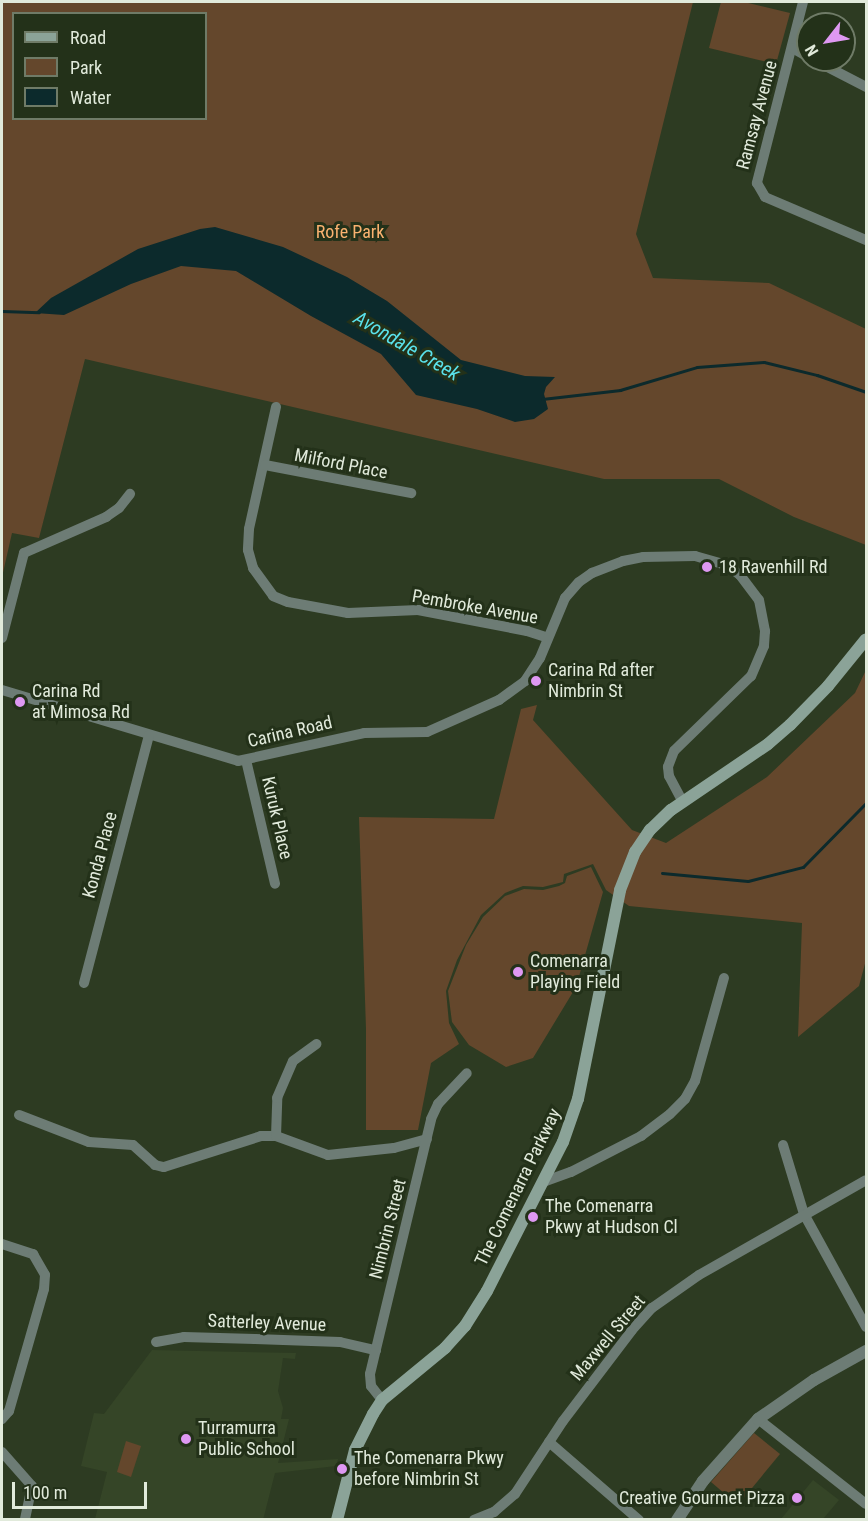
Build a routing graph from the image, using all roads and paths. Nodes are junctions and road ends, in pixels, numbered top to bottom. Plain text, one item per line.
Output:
1 (803, 2) edge
2 (792, 48) junction
3 (796, 50) edge
4 (838, 72) edge
5 (867, 87) edge
6 (867, 240) edge
7 (276, 407) dead end
8 (265, 465) junction
9 (411, 493) dead end
10 (130, 494) dead end
11 (2, 638) edge
12 (548, 638) junction
13 (867, 639) edge
14 (2, 690) edge
15 (149, 735) junction
16 (246, 760) junction
17 (682, 802) junction
18 (275, 884) dead end
19 (724, 978) dead end
20 (84, 983) dead end
21 (316, 1044) dead end
22 (467, 1073) dead end
23 (19, 1115) dead end
24 (276, 1136) junction
25 (427, 1139) junction
26 (783, 1146) dead end
27 (867, 1180) edge
28 (543, 1182) junction
29 (804, 1214) junction
30 (2, 1244) edge
31 (867, 1327) edge
32 (156, 1342) dead end
33 (376, 1350) junction
34 (867, 1351) edge
35 (382, 1400) junction
36 (2, 1419) edge
37 (758, 1419) junction
38 (549, 1442) junction
39 (2, 1452) edge
40 (867, 1504) edge
41 (25, 1520) edge
42 (337, 1520) edge
43 (474, 1520) edge
44 (639, 1520) edge
45 (677, 1520) edge

1 - 2 street, Ramsay Avenue
2 - 3 street
2 - 6 street, Ramsay Avenue
4 - 5 street
7 - 8 street, Pembroke Avenue
8 - 9 street, Milford Place
8 - 12 street, Pembroke Avenue
10 - 11 street
12 - 16 street, Carina Road
12 - 17 street, Carina Road
13 - 17 main road, The Comenarra Parkway
14 - 15 street, Carina Road
15 - 16 street, Carina Road
15 - 20 street, Konda Place
16 - 18 street, Kuruk Place
17 - 28 main road, The Comenarra Parkway
19 - 28 street
21 - 24 street
22 - 25 street, Nimbrin Street
23 - 24 street
24 - 25 street
25 - 33 street, Nimbrin Street
26 - 29 street
27 - 29 street, Maxwell Street
28 - 35 main road, The Comenarra Parkway
29 - 31 street
29 - 38 street, Maxwell Street
30 - 36 street
32 - 33 street, Satterley Avenue
33 - 35 street, Nimbrin Street
34 - 37 street
35 - 42 main road, The Comenarra Parkway
37 - 40 street
37 - 45 street
38 - 43 street, Maxwell Street
38 - 44 street
39 - 41 street

